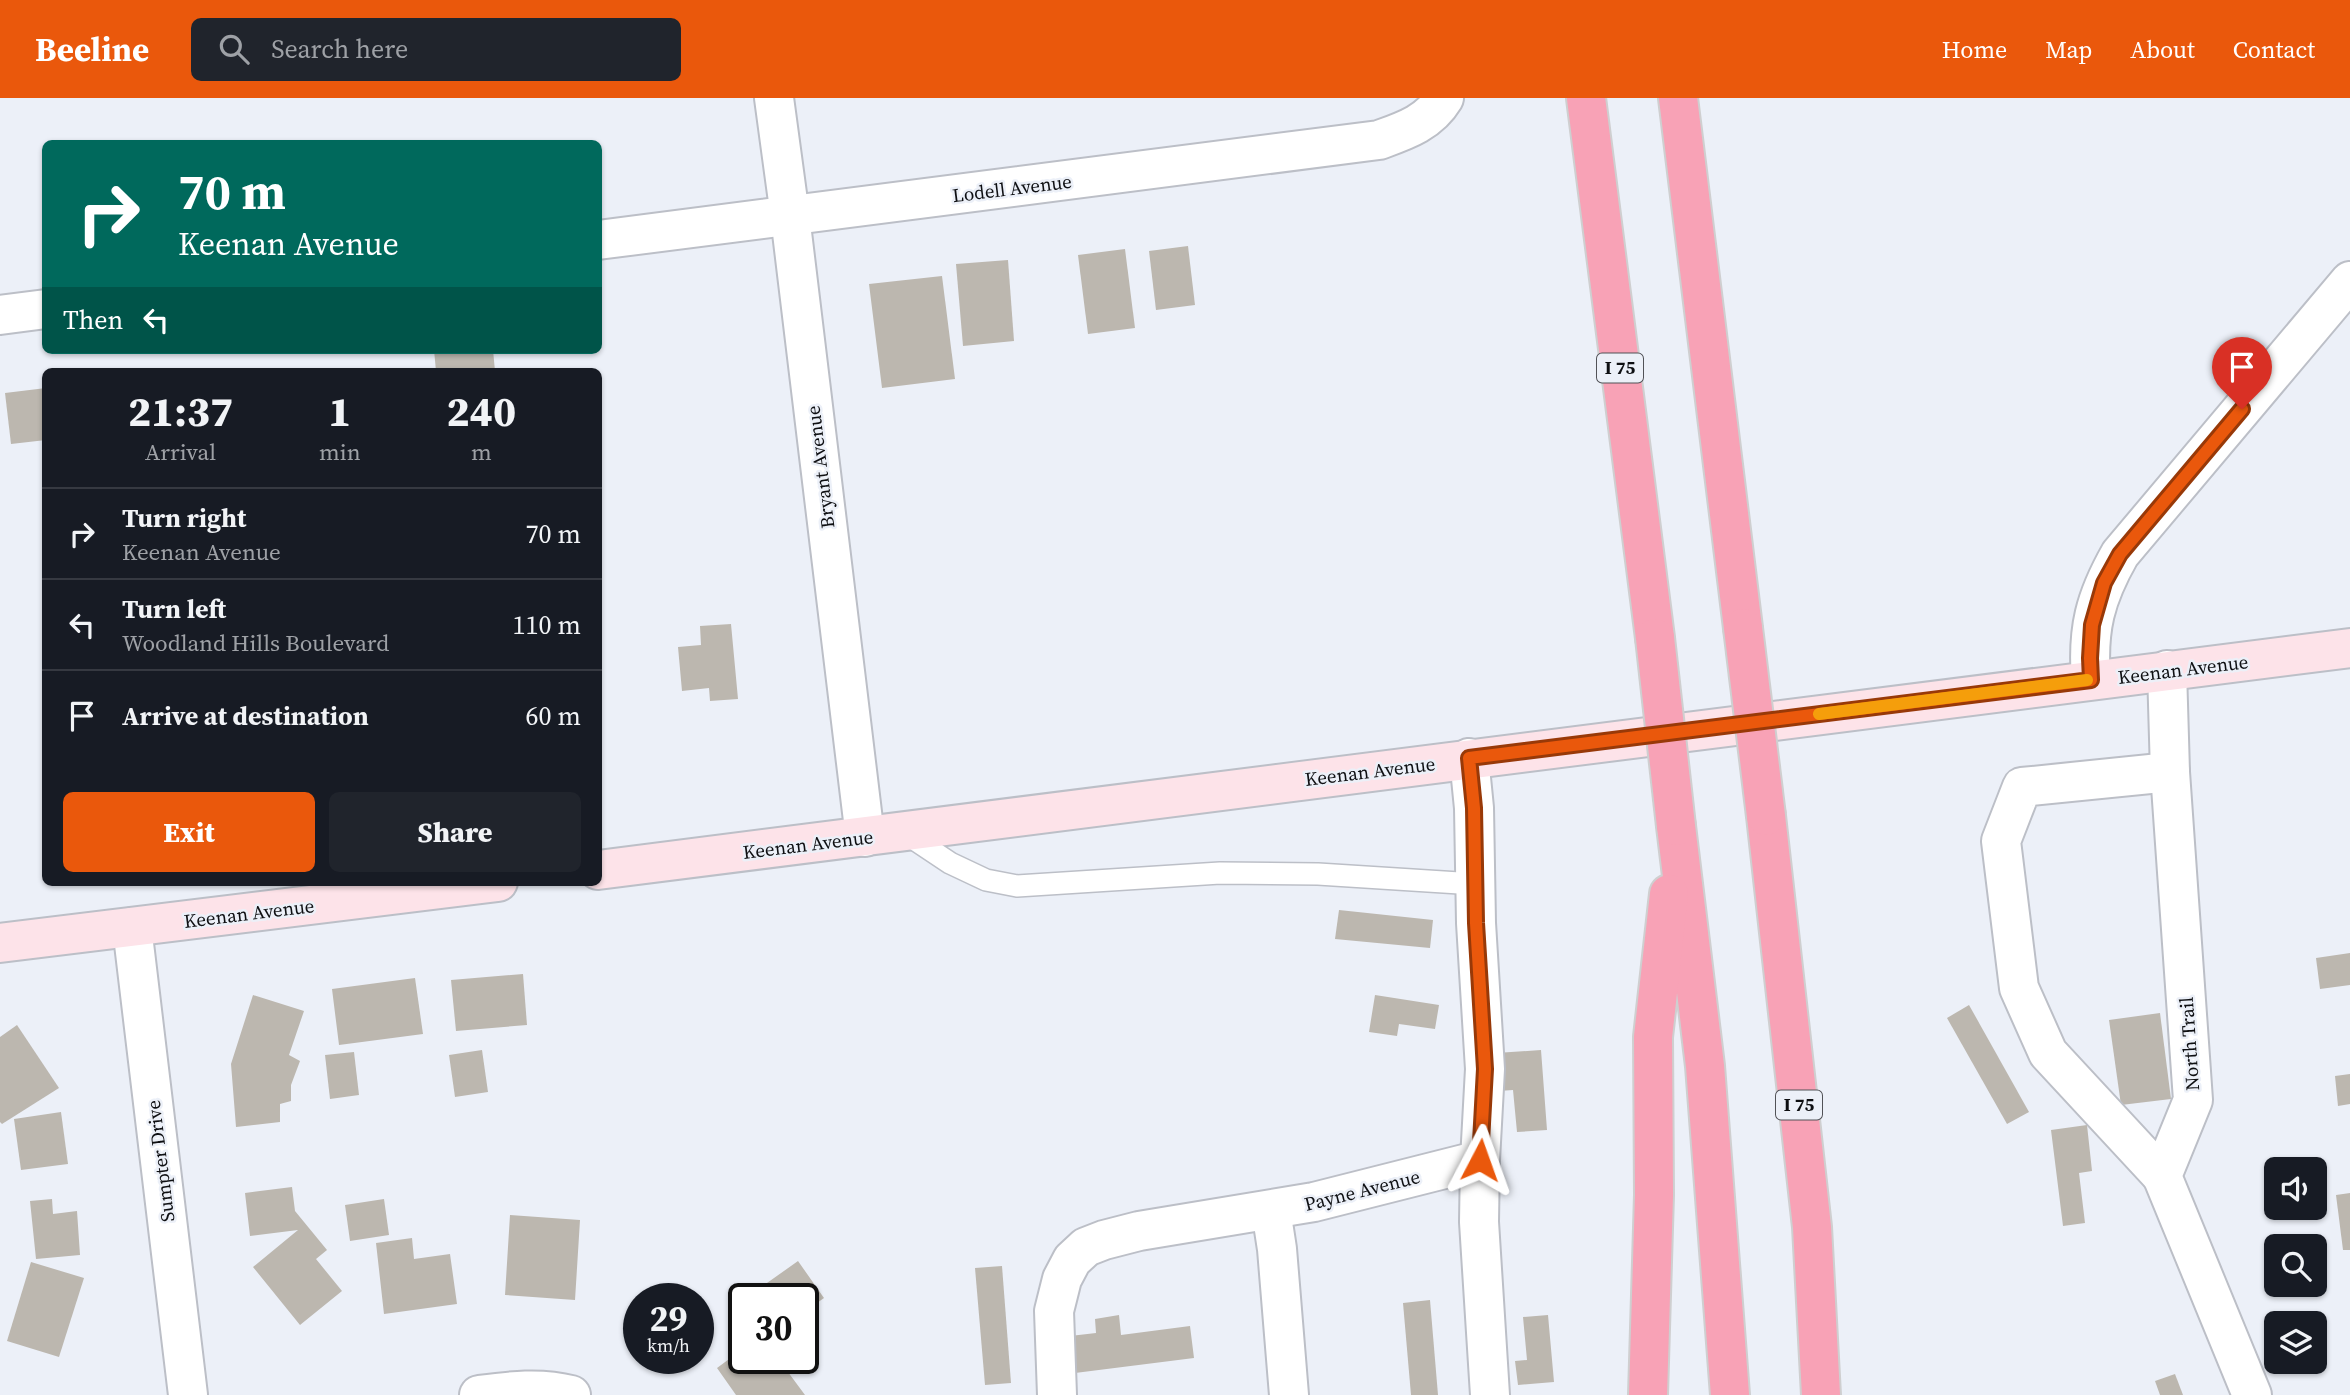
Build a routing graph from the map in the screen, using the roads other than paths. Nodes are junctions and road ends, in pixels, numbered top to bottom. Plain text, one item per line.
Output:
1 (774, 98) edge
2 (1586, 98) edge
3 (1678, 98) edge
4 (1432, 110) edge
5 (790, 216) junction
6 (602, 240) edge
7 (2350, 281) edge
8 (42, 310) edge
9 (0, 315) edge
10 (2350, 648) edge
11 (2167, 670) junction
12 (2091, 680) junction
13 (1469, 758) junction
14 (2170, 772) junction
15 (1676, 826) junction
16 (903, 832) junction
17 (865, 837) junction
18 (602, 870) edge
19 (1475, 884) junction
20 (465, 886) edge
21 (132, 927) junction
22 (0, 943) edge
23 (1480, 1160) junction
24 (2162, 1176) junction
25 (1271, 1210) junction
26 (188, 1395) edge
27 (479, 1395) edge
28 (571, 1395) edge
29 (1057, 1395) edge
30 (1289, 1395) edge
31 (1490, 1395) edge
32 (1648, 1395) edge
33 (1730, 1395) edge
34 (1821, 1395) edge
35 (2252, 1395) edge

1 - 5 street, Bryant Avenue
2 - 15 highway, I 75, bridge
3 - 34 highway, I 75, bridge
4 - 5 street, Lodell Avenue
5 - 6 street, Lodell Avenue
5 - 17 street, Bryant Avenue
7 - 12 street
8 - 9 street
10 - 11 street, Keenan Avenue
11 - 12 street, Keenan Avenue
11 - 14 street, North Trail
12 - 13 street, Keenan Avenue
13 - 16 street, Keenan Avenue
13 - 19 street
14 - 24 street, North Trail
14 - 24 street
15 - 32 highway
15 - 33 highway, I 75
16 - 17 street, Keenan Avenue
16 - 19 lane
17 - 18 street, Keenan Avenue
19 - 23 street
20 - 21 street, Keenan Avenue
21 - 22 street, Keenan Avenue
21 - 26 street, Sumpter Drive
23 - 25 street, Payne Avenue
23 - 31 street
24 - 35 street
25 - 29 street, Payne Avenue
25 - 30 street
27 - 28 street

